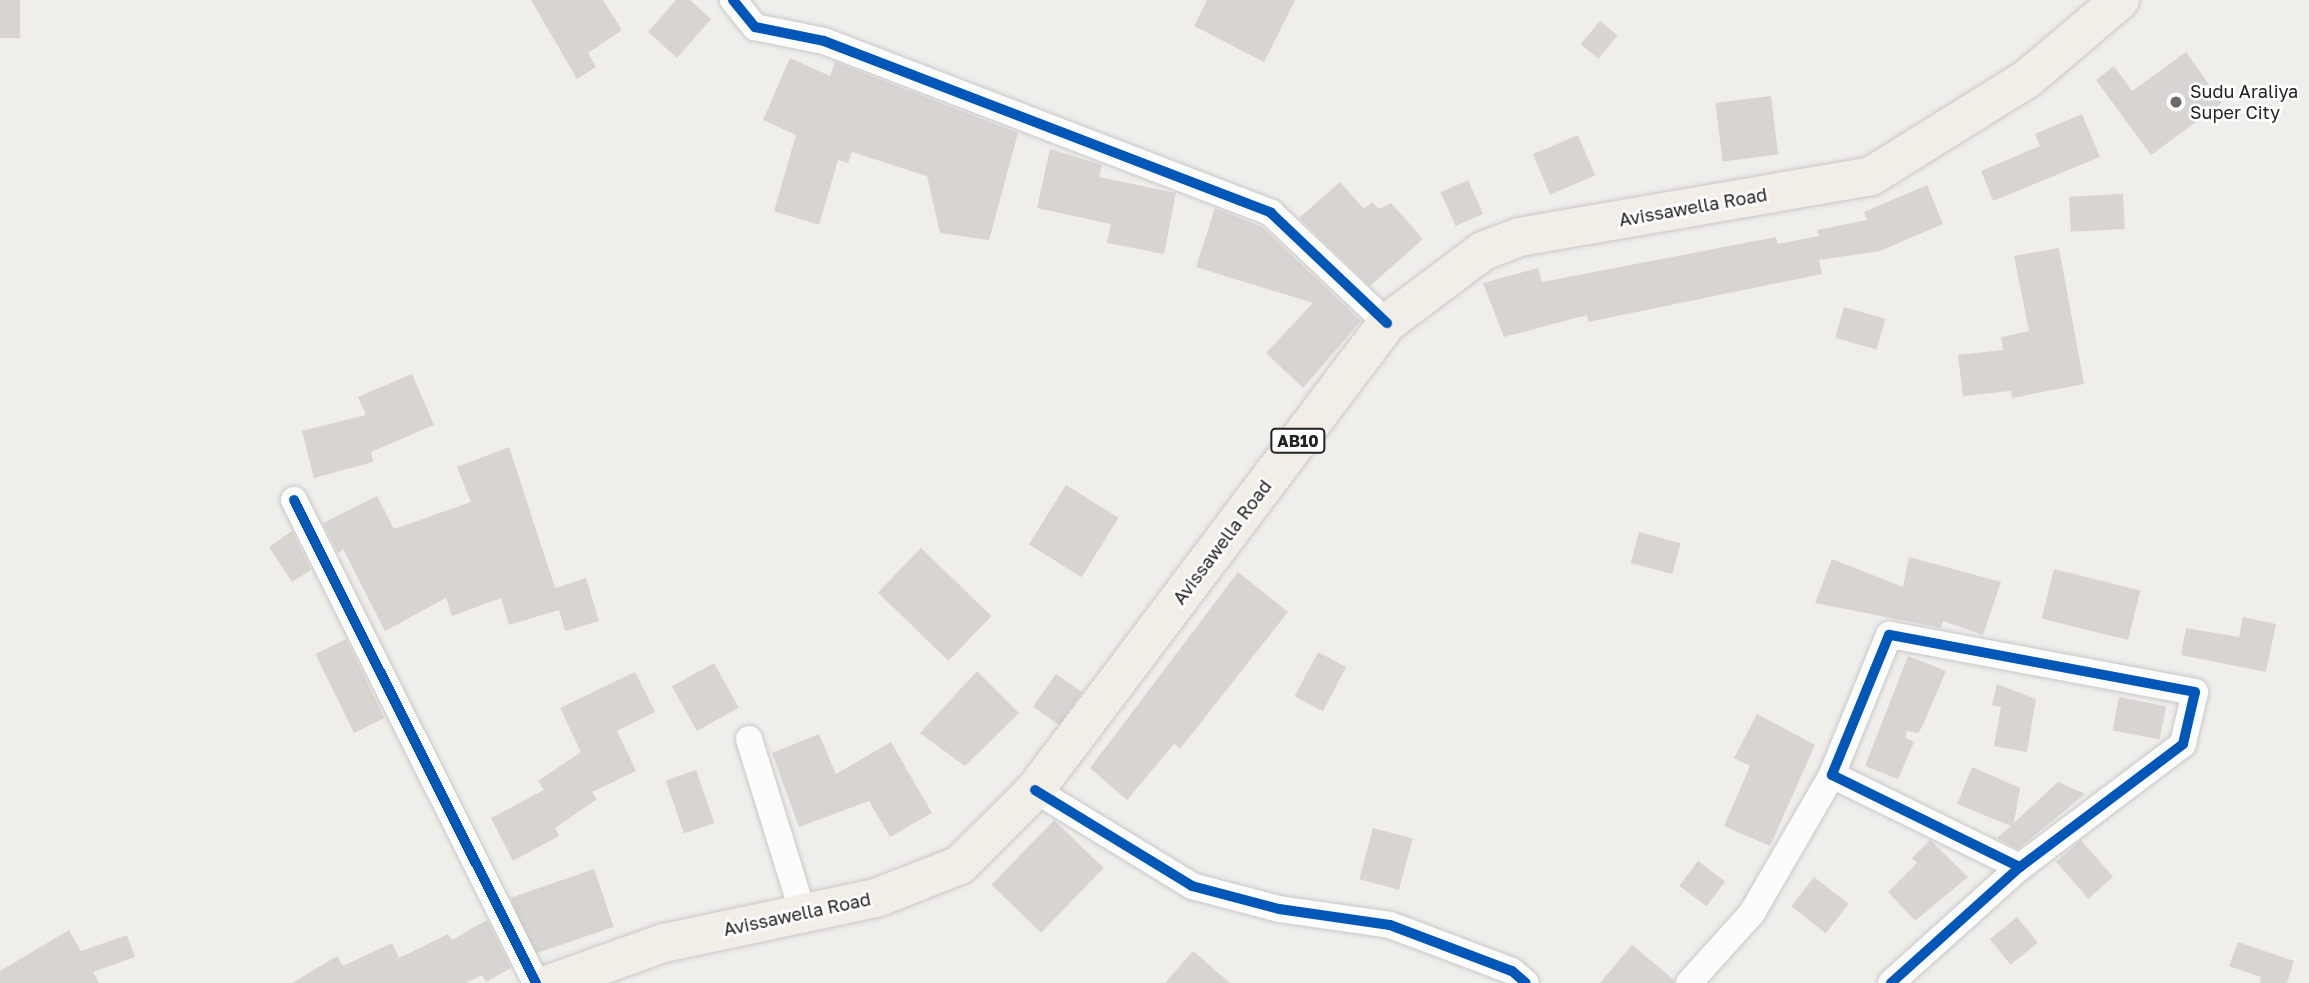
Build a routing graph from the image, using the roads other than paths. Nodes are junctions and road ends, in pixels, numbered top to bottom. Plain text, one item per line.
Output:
1 (733, 0) edge
2 (2119, 0) edge
3 (1387, 323) junction
4 (294, 500) dead end
5 (749, 739) dead end
6 (1832, 775) junction
7 (1035, 790) junction
8 (2020, 867) junction
9 (802, 910) junction
10 (537, 983) edge
11 (552, 983) edge
12 (1526, 983) edge
13 (1689, 983) edge
14 (1891, 983) edge

1 - 3 street
2 - 3 main road, Avissawella Road / AB10
3 - 7 main road, Avissawella Road / AB10
4 - 10 street
5 - 9 street
6 - 8 street
6 - 8 street
6 - 13 street
7 - 9 main road, Avissawella Road / AB10
7 - 12 street
8 - 14 street
9 - 11 main road, Avissawella Road / AB10

